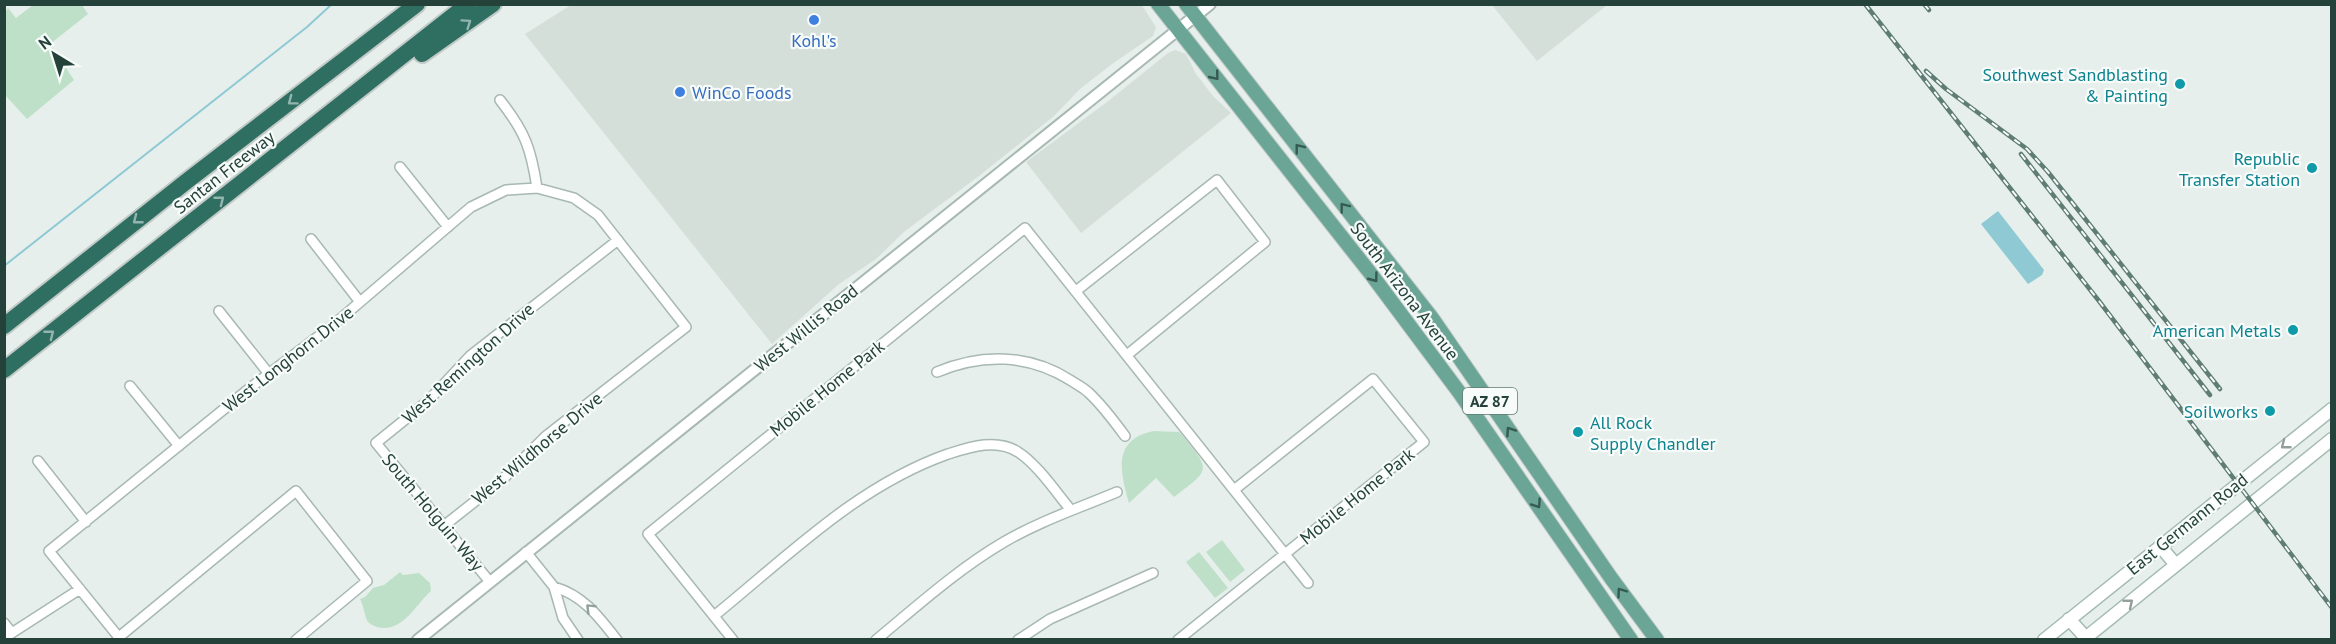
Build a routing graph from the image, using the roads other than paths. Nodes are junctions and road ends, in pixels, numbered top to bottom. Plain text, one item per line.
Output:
1 (404, 4) edge
2 (417, 4) edge
3 (468, 4) edge
4 (492, 4) edge
5 (1158, 4) edge
6 (1186, 4) edge
7 (1210, 4) edge
8 (1196, 17) junction
9 (1178, 30) junction
10 (338, 65) junction
11 (500, 100) dead end
12 (331, 113) junction
13 (400, 167) dead end
14 (537, 188) junction
15 (448, 227) junction
16 (311, 239) dead end
17 (618, 240) junction
18 (1076, 291) junction
19 (360, 302) junction
20 (219, 311) dead end
21 (4, 326) edge
22 (686, 327) joint
23 (1126, 355) junction
24 (4, 370) edge
25 (937, 372) dead end
26 (269, 374) junction
27 (130, 386) dead end
28 (2331, 409) edge
29 (1125, 436) dead end
30 (2331, 439) edge
31 (376, 443) joint
32 (178, 446) junction
33 (38, 461) dead end
34 (1234, 490) junction
35 (1117, 492) dead end
36 (1070, 509) junction
37 (86, 522) junction
38 (445, 525) junction
39 (2160, 546) junction
40 (526, 552) junction
41 (1285, 554) junction
42 (2176, 565) junction
43 (1154, 573) dead end
44 (490, 582) junction
45 (1308, 583) dead end
46 (554, 587) junction
47 (80, 589) junction
48 (714, 615) junction
49 (2070, 619) junction
50 (4, 624) edge
51 (8, 636) edge
52 (120, 638) edge
53 (296, 639) edge
54 (418, 639) edge
55 (578, 639) edge
56 (617, 639) edge
57 (733, 639) edge
58 (876, 639) edge
59 (1018, 639) edge
60 (1178, 639) edge
61 (1631, 639) edge
62 (1656, 639) edge
63 (2044, 639) edge
64 (2085, 639) edge

1 - 10 highway
2 - 10 highway, Santan Freeway
3 - 12 highway, Santan Freeway
12 -> 4 highway
5 - 9 main road, South Arizona Avenue / AZ 87
6 - 8 main road, South Arizona Avenue / AZ 87
7 - 8 street, West Willis Road
8 - 9 street, West Willis Road
62 -> 8 main road, South Arizona Avenue / AZ 87
9 - 40 street, West Willis Road
9 -> 61 main road, South Arizona Avenue / AZ 87
10 -> 21 highway, Santan Freeway
11 - 14 street
24 -> 12 highway, Santan Freeway
13 - 15 street
14 - 15 street, West Longhorn Drive
14 - 17 street, West Longhorn Drive
15 - 19 street, West Longhorn Drive
16 - 19 street
17 - 22 street, West Longhorn Drive
17 - 31 street, West Remington Drive
18 - 23 street, Mobile Home Park
18 - 23 street
18 - 48 street, Mobile Home Park
19 - 26 street, West Longhorn Drive
20 - 26 street
22 - 38 street, West Wildhorse Drive
23 - 34 street, Mobile Home Park
25 - 29 street
26 - 32 street, West Longhorn Drive
27 - 32 street
28 -> 39 main road, East Germann Road
30 - 42 main road, East Germann Road
31 - 38 street, South Holguin Way
32 - 37 street, West Longhorn Drive
33 - 37 street
34 - 41 street, Mobile Home Park
34 - 41 street, Mobile Home Park
35 - 36 street
36 - 48 street
36 - 58 street
37 - 47 street, West Longhorn Drive
38 - 44 street, South Holguin Way
39 - 42 main road
39 - 49 main road, East Germann Road
40 - 44 street, West Willis Road
40 - 46 street
41 - 45 street, Mobile Home Park
41 - 60 street, Mobile Home Park
64 -> 42 main road, East Germann Road
43 - 59 street
44 - 54 street, West Willis Road
46 - 55 street
56 -> 46 street
47 - 51 street
47 - 52 street
48 - 57 street, Mobile Home Park
49 - 63 main road, East Germann Road
49 - 64 main road
50 - 51 street
52 - 53 street

